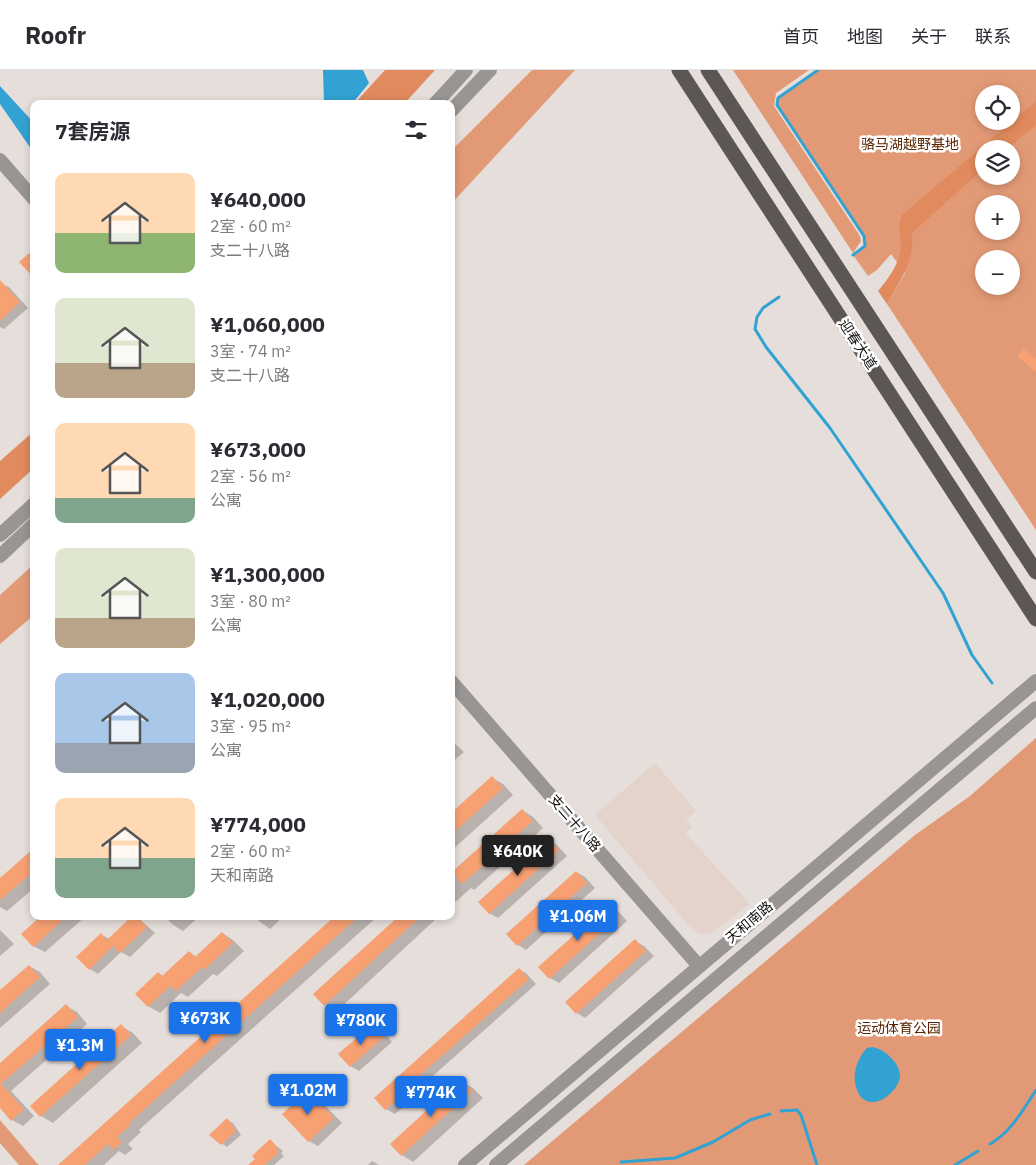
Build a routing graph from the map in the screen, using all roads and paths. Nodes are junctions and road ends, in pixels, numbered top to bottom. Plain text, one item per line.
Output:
1 (466, 70) edge
2 (490, 70) edge
3 (679, 70) edge
4 (708, 70) edge
5 (439, 100) edge
6 (455, 107) edge
7 (0, 160) edge
8 (30, 194) edge
9 (30, 508) edge
10 (30, 528) edge
11 (0, 535) edge
12 (0, 556) edge
13 (1036, 572) edge
14 (1036, 619) edge
15 (1036, 680) edge
16 (455, 686) edge
17 (1036, 708) edge
18 (698, 965) junction
19 (465, 1165) edge
20 (496, 1165) edge

1 - 5 street
2 - 6 street
3 - 14 main road, 迎春大道
4 - 13 main road, 迎春大道
7 - 8 street
9 - 11 street
10 - 12 street
15 - 18 street, 天和南路
16 - 18 street, 支二十八路
17 - 20 street, 天和南路
18 - 19 street, 天和南路

